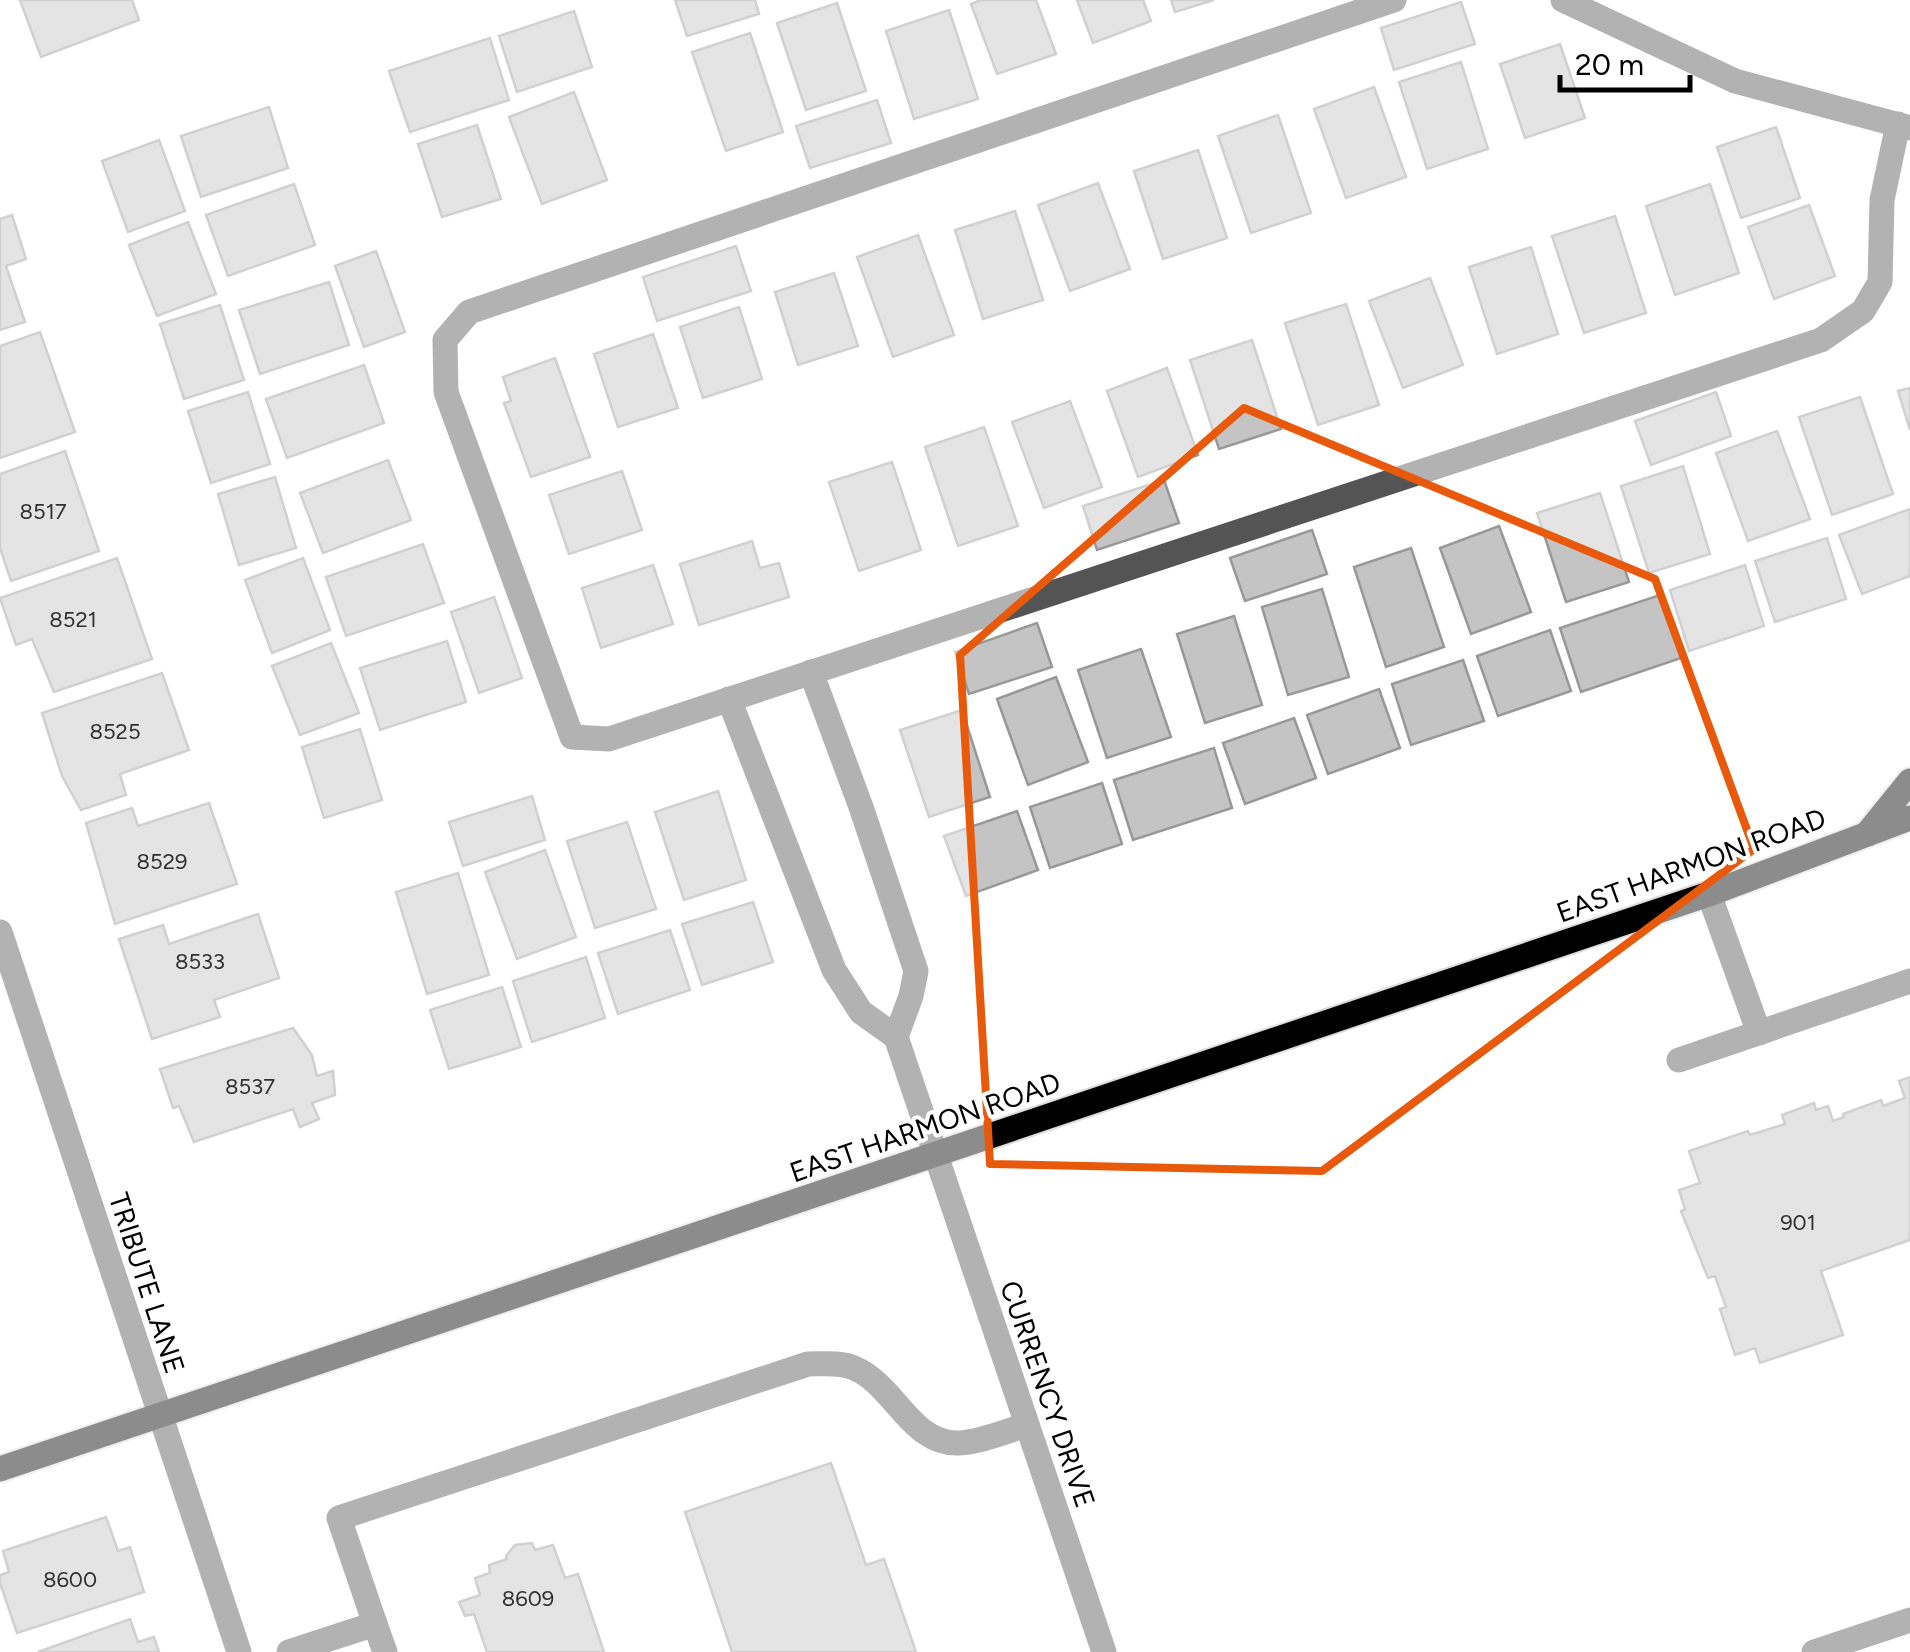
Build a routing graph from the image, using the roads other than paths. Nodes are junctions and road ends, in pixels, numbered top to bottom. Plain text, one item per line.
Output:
1 (1394, 0) edge
2 (1563, 0) edge
3 (1904, 126) edge
4 (811, 672) junction
5 (729, 699) junction
6 (1910, 780) edge
7 (1910, 818) edge
8 (1867, 834) junction
9 (1709, 894) junction
10 (0, 932) edge
11 (1910, 980) edge
12 (1759, 1033) junction
13 (896, 1038) junction
14 (1679, 1060) dead end
15 (934, 1155) junction
16 (160, 1415) junction
17 (1027, 1425) junction
18 (0, 1469) edge
19 (1910, 1620) edge
20 (375, 1624) junction
21 (239, 1652) edge
22 (290, 1652) edge
23 (385, 1652) edge
24 (1104, 1652) edge
25 (1814, 1652) edge

1 - 5 street
2 - 3 street
3 - 4 street
4 - 5 street
4 - 13 street
5 - 13 street
6 - 8 main road, EAST HARMON ROAD
7 - 8 main road, EAST HARMON ROAD
8 - 9 main road, EAST HARMON ROAD
9 - 12 street
9 - 15 main road, EAST HARMON ROAD
10 - 16 street, TRIBUTE LANE
11 - 12 street
12 - 14 street
13 - 15 street, CURRENCY DRIVE
15 - 16 main road, EAST HARMON ROAD
15 - 17 street, CURRENCY DRIVE
16 - 18 main road, EAST HARMON ROAD
16 - 21 street, TRIBUTE LANE
17 - 20 street
17 - 24 street, CURRENCY DRIVE
19 - 25 street
20 - 22 street
20 - 23 street

